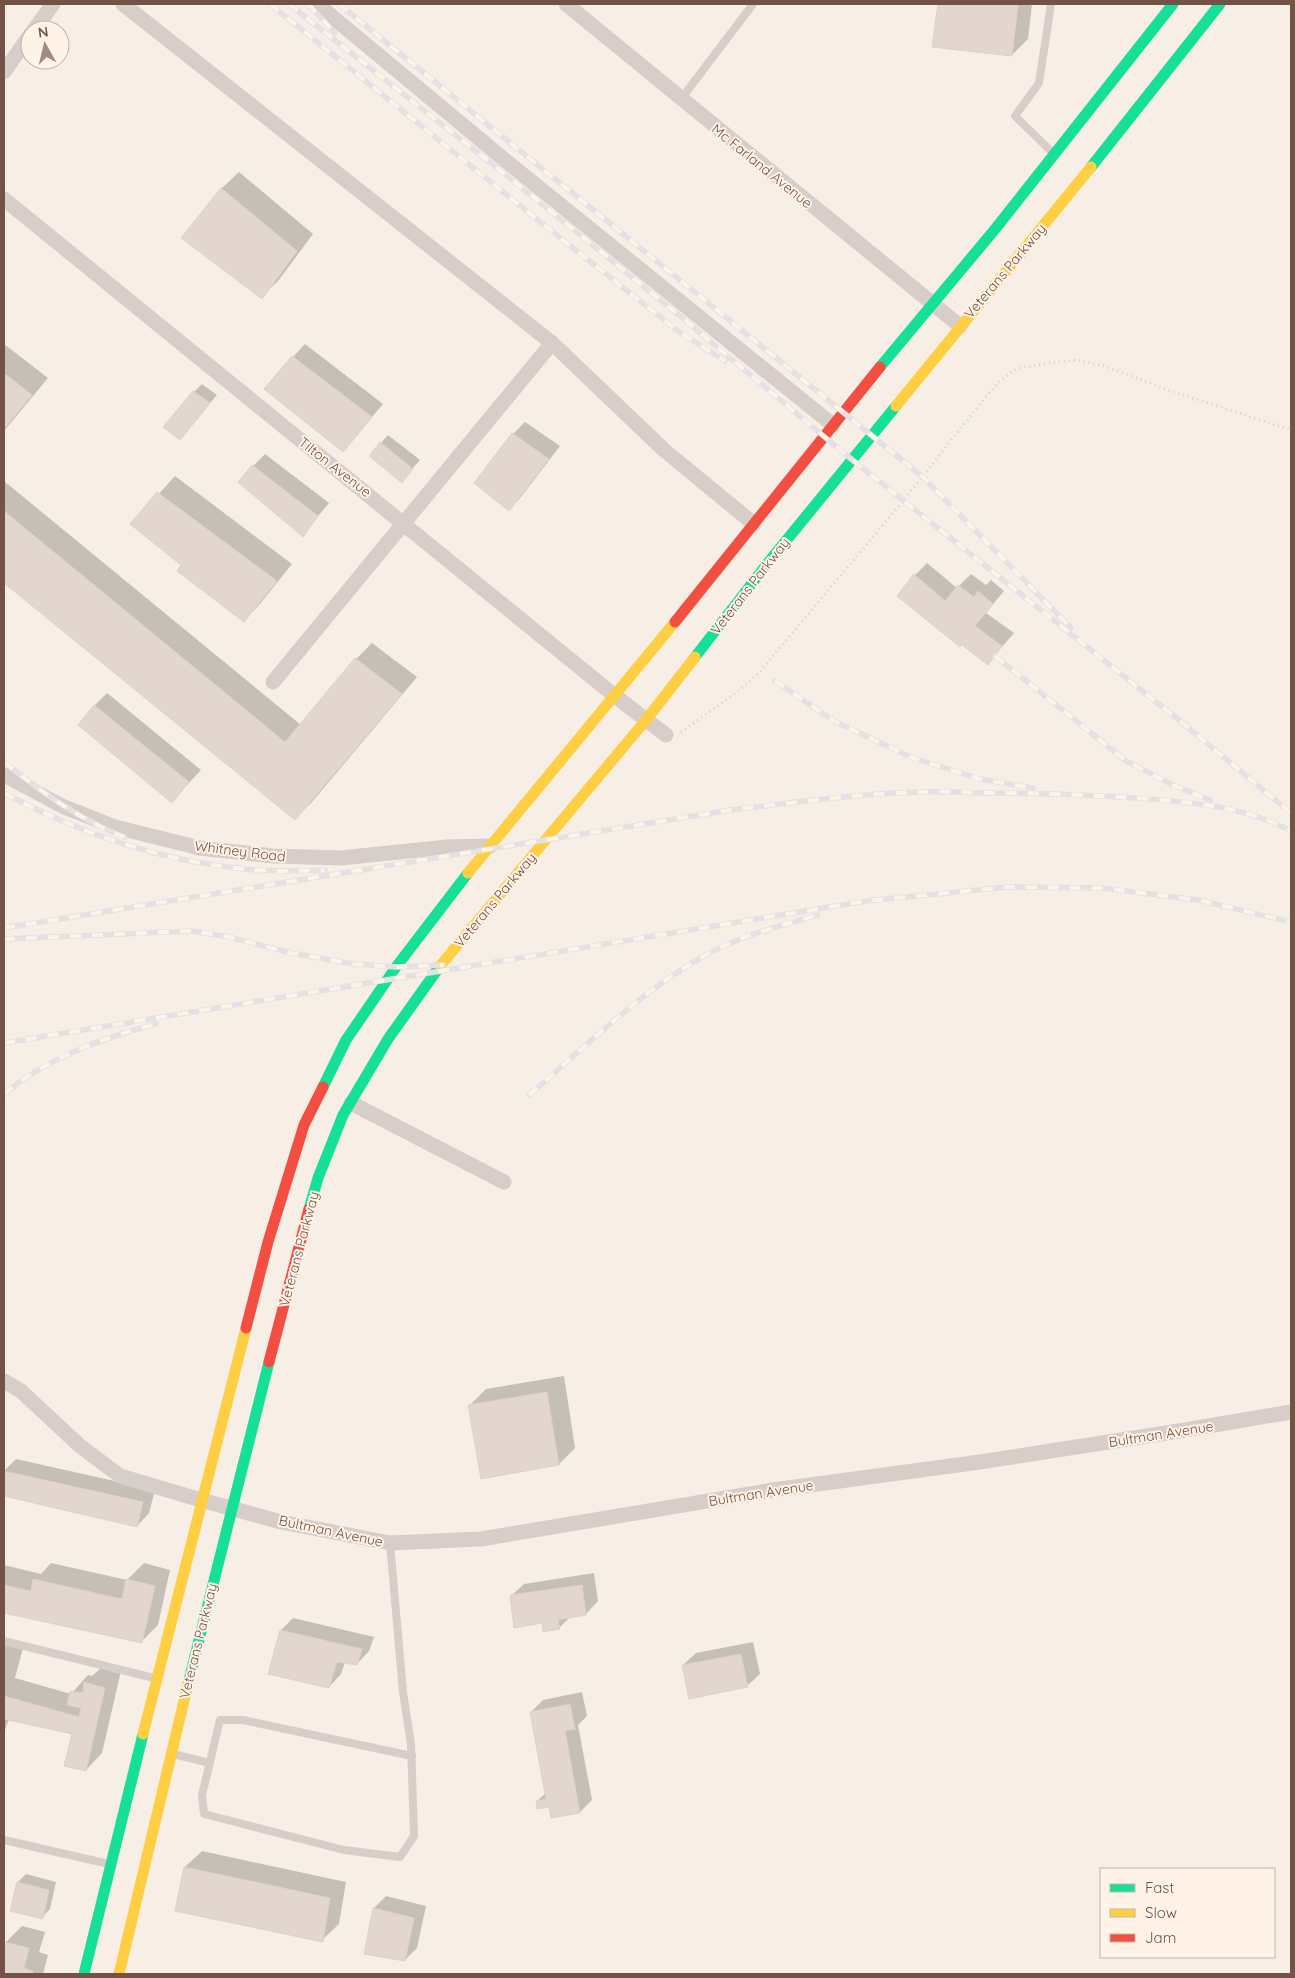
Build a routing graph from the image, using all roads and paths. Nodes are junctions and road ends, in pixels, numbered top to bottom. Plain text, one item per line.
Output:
1 (53, 4) edge
2 (123, 4) edge
3 (317, 4) edge
4 (566, 4) edge
5 (753, 4) edge
6 (1051, 4) edge
7 (1173, 4) edge
8 (1220, 4) edge
9 (41, 20) edge
10 (20, 49) edge
11 (4, 72) edge
12 (681, 99) junction
13 (1054, 154) junction
14 (4, 199) edge
15 (933, 304) junction
16 (960, 326) junction
17 (552, 343) junction
18 (833, 425) junction
19 (1291, 430) edge
20 (405, 523) junction
21 (754, 524) junction
22 (274, 682) dead end
23 (615, 696) junction
24 (646, 720) junction
25 (666, 734) joint
26 (4, 775) edge
27 (490, 846) junction
28 (351, 1103) junction
29 (504, 1182) dead end
30 (4, 1381) edge
31 (1291, 1412) edge
32 (201, 1500) junction
33 (232, 1508) junction
34 (390, 1543) junction
35 (4, 1641) edge
36 (156, 1679) junction
37 (170, 1754) junction
38 (412, 1756) junction
39 (210, 1763) junction
40 (4, 1840) edge
41 (111, 1864) junction
42 (84, 1974) edge
43 (119, 1974) edge

1 - 9 street
2 - 17 street
3 - 18 street
4 - 12 street, Mc Farland Avenue
5 - 12 lane
6 - 13 lane
7 - 13 main road
8 - 16 main road, Veterans Parkway
10 - 11 street
12 - 15 street, Mc Farland Avenue
13 - 15 main road
14 - 20 street, Tilton Avenue
15 - 16 street, Mc Farland Avenue
15 - 18 main road
16 - 24 main road, Veterans Parkway
17 - 20 street
17 - 21 street
18 - 21 main road
19 - 25 path
20 - 22 street
20 - 23 street, Tilton Avenue
21 - 23 main road
23 - 24 street, Tilton Avenue
23 - 27 main road
24 - 25 street, Tilton Avenue
24 - 28 main road, Veterans Parkway
26 - 27 street, Whitney Road
27 - 32 main road
28 - 29 street
28 - 33 main road, Veterans Parkway
30 - 32 street, Bultman Avenue
31 - 34 street, Bultman Avenue
32 - 33 street, Bultman Avenue
32 - 36 main road
33 - 34 street, Bultman Avenue
33 - 37 main road, Veterans Parkway
34 - 38 lane
35 - 36 lane
36 - 41 main road
37 - 39 lane
37 - 43 main road, Veterans Parkway
38 - 39 lane
38 - 39 lane
40 - 41 lane
41 - 42 main road

